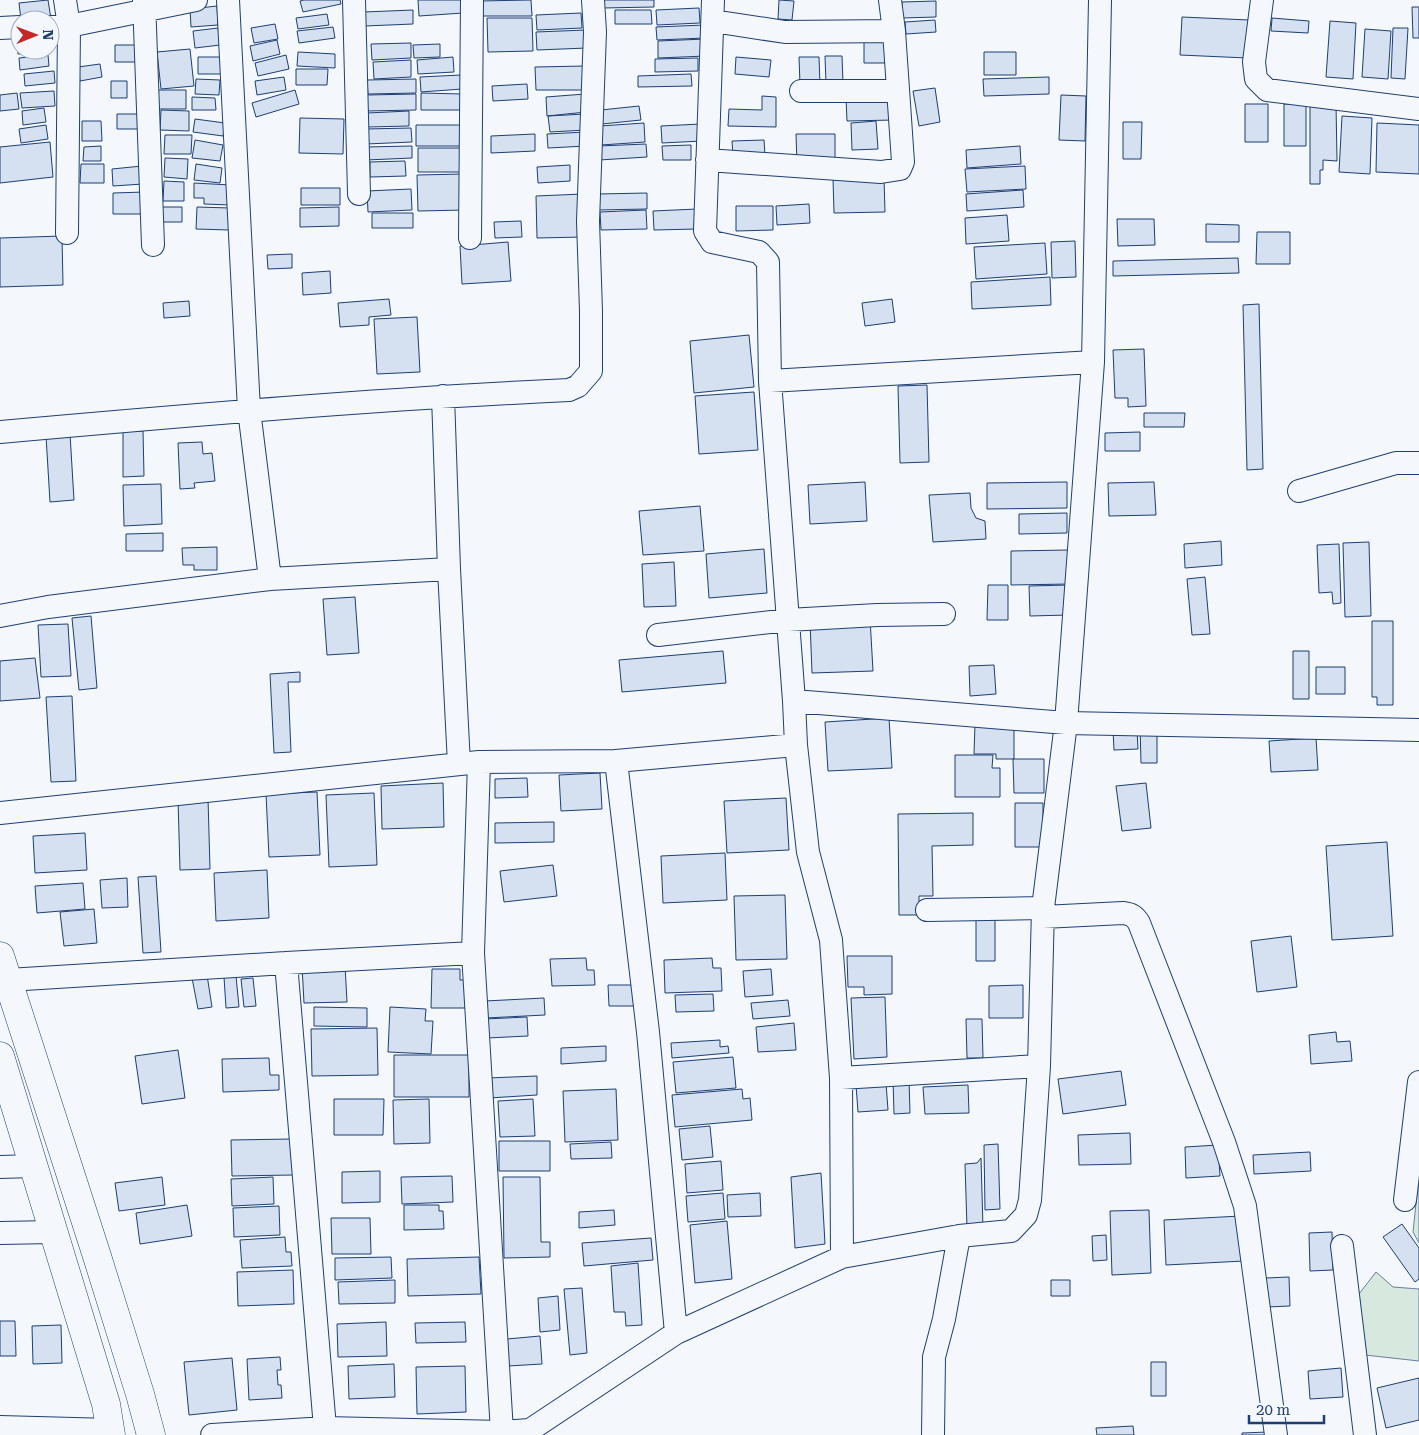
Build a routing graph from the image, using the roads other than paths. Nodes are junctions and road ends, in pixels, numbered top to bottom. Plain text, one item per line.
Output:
1 (65, 0) edge
2 (196, 0) edge
3 (228, 0) edge
4 (354, 0) edge
5 (472, 0) edge
6 (593, 0) edge
7 (890, 0) edge
8 (1100, 0) edge
9 (1262, 0) edge
10 (144, 5) edge
11 (713, 10) edge
12 (60, 27) edge
13 (894, 32) junction
14 (801, 91) dead end
15 (898, 91) junction
16 (1419, 109) edge
17 (707, 160) junction
18 (359, 194) dead end
19 (67, 234) dead end
20 (470, 238) dead end
21 (153, 246) dead end
22 (1093, 362) junction
23 (770, 381) junction
24 (444, 396) junction
25 (249, 410) junction
26 (0, 432) edge
27 (1419, 463) edge
28 (1299, 491) dead end
29 (449, 569) junction
30 (270, 579) junction
31 (944, 614) dead end
32 (0, 616) edge
33 (788, 620) junction
34 (658, 635) dead end
35 (794, 702) junction
36 (1066, 723) junction
37 (1419, 730) edge
38 (796, 745) junction
39 (616, 761) junction
40 (469, 763) junction
41 (0, 813) edge
42 (927, 910) dead end
43 (1043, 913) junction
44 (473, 953) junction
45 (286, 963) junction
46 (4, 968) edge
47 (0, 1056) edge
48 (1039, 1066) junction
49 (841, 1078) junction
50 (1419, 1082) edge
51 (33, 1166) junction
52 (0, 1167) edge
53 (1405, 1200) dead end
54 (53, 1232) junction
55 (0, 1233) edge
56 (959, 1236) junction
57 (1342, 1246) dead end
58 (842, 1257) junction
59 (676, 1333) junction
60 (0, 1427) edge
61 (325, 1428) junction
62 (502, 1432) junction
63 (111, 1433) edge
64 (530, 1433) edge
65 (151, 1435) edge
66 (212, 1435) edge
67 (932, 1435) edge
68 (1276, 1435) edge
69 (1365, 1435) edge

1 - 12 street
2 - 10 street
3 - 25 street
4 - 18 street
5 - 20 street
6 - 24 street
7 - 13 street
8 - 22 street
9 - 16 street
10 - 12 street
10 - 21 street
11 - 13 street
11 - 17 street
12 - 19 street
13 - 15 street
14 - 15 street
15 - 17 street
17 - 23 street
22 - 23 street
22 - 36 street
23 - 33 street
24 - 25 street
24 - 29 street
25 - 26 street
25 - 30 street
27 - 28 street
29 - 30 street
29 - 40 street
30 - 32 street
31 - 33 street
33 - 34 street
33 - 35 street
35 - 36 street
35 - 38 street
36 - 37 street
36 - 43 street
38 - 39 street
38 - 49 street
39 - 40 street
39 - 59 street
40 - 41 street
40 - 44 street
42 - 43 street
43 - 48 street
43 - 68 street
44 - 45 street
44 - 62 street
45 - 46 street
45 - 61 street
46 - 65 street
47 - 51 street
48 - 49 street
48 - 56 street
49 - 58 street
50 - 53 street
51 - 52 street
51 - 54 street
54 - 55 street
54 - 63 street
56 - 58 street
56 - 67 street
57 - 69 street
58 - 59 street
59 - 64 street
60 - 63 street
61 - 62 street
61 - 66 street
62 - 64 street

